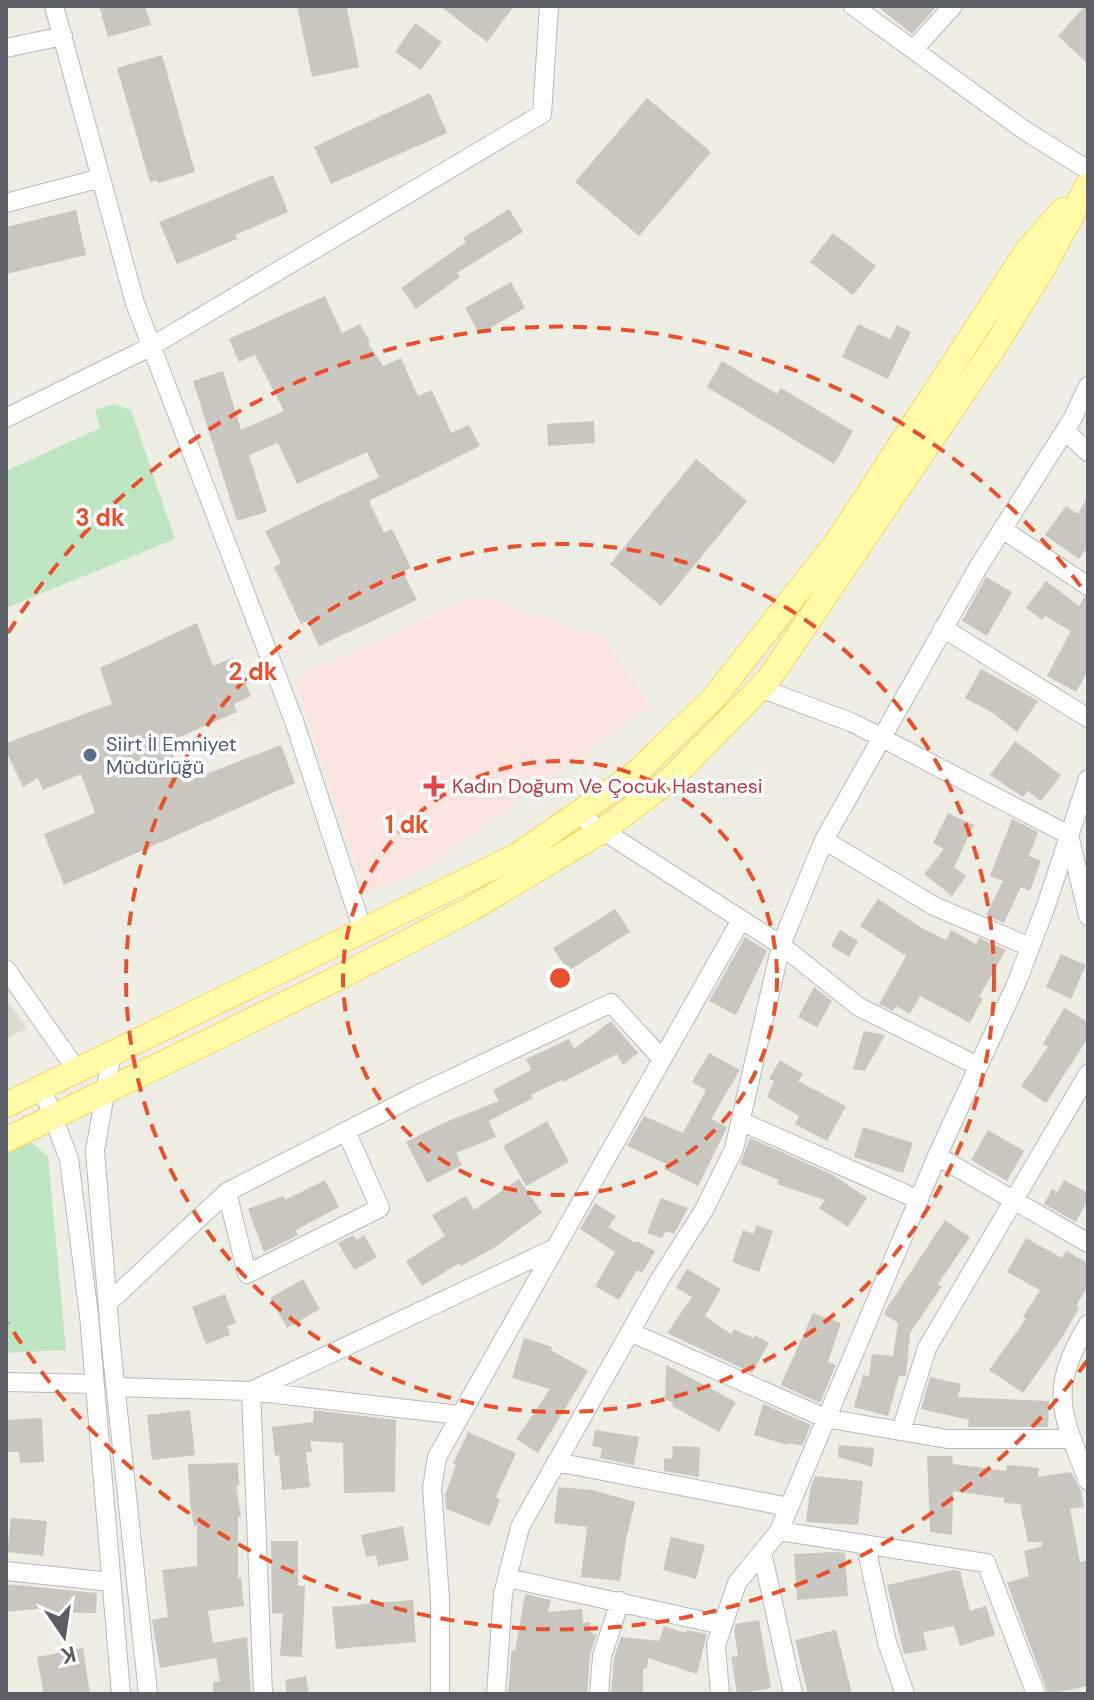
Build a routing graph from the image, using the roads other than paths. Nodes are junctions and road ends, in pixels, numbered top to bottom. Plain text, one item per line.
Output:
1 (54, 6) edge
2 (549, 6) edge
3 (853, 6) edge
4 (953, 6) edge
5 (63, 36) junction
6 (6, 48) edge
7 (914, 49) junction
8 (1088, 170) edge
9 (101, 178) junction
10 (1088, 183) edge
11 (6, 203) edge
12 (152, 346) junction
13 (1088, 386) edge
14 (6, 418) edge
15 (1065, 431) junction
16 (1088, 452) edge
17 (1002, 529) junction
18 (1088, 586) edge
19 (943, 628) junction
20 (760, 688) junction
21 (1088, 718) edge
22 (881, 737) junction
23 (1088, 779) edge
24 (577, 814) junction
25 (602, 831) junction
26 (1069, 835) junction
27 (824, 840) junction
28 (1088, 916) edge
29 (741, 920) junction
30 (363, 931) junction
31 (781, 945) junction
32 (1030, 947) junction
33 (6, 969) edge
34 (112, 1053) junction
35 (662, 1059) junction
36 (978, 1066) junction
37 (76, 1069) junction
38 (1088, 1074) edge
39 (42, 1088) junction
40 (105, 1093) junction
41 (6, 1105) edge
42 (55, 1117) junction
43 (740, 1121) junction
44 (346, 1131) junction
45 (6, 1140) edge
46 (937, 1156) junction
47 (227, 1192) junction
48 (919, 1200) junction
49 (1016, 1201) junction
50 (1088, 1243) edge
51 (553, 1249) junction
52 (108, 1303) junction
53 (1088, 1324) edge
54 (630, 1332) junction
55 (6, 1382) edge
56 (94, 1384) junction
57 (116, 1387) junction
58 (251, 1391) junction
59 (459, 1415) junction
60 (825, 1418) junction
61 (901, 1431) junction
62 (1072, 1439) junction
63 (556, 1462) junction
64 (1088, 1481) edge
65 (789, 1507) junction
66 (779, 1531) junction
67 (866, 1547) junction
68 (762, 1552) junction
69 (6, 1571) edge
70 (508, 1578) junction
71 (111, 1582) junction
72 (620, 1601) junction
73 (722, 1625) junction
74 (121, 1694) edge
75 (148, 1694) edge
76 (263, 1694) edge
77 (440, 1694) edge
78 (496, 1694) edge
79 (599, 1694) edge
80 (720, 1694) edge
81 (793, 1694) edge
82 (905, 1694) edge
83 (1036, 1694) edge

1 - 5 street
2 - 12 street
3 - 7 street
4 - 7 street
5 - 6 street
5 - 9 street
7 - 8 street
9 - 11 street
9 - 12 street
10 - 20 main road
10 - 24 main road
12 - 14 street
12 - 30 street
13 - 15 street
15 - 16 street
15 - 17 street
17 - 18 street
17 - 19 street
19 - 21 street
19 - 22 street
20 - 22 street
20 - 25 main road
22 - 26 street
22 - 27 street
23 - 26 street
24 - 25 street
24 - 30 main road
25 - 29 street
25 - 40 main road
26 - 28 street
26 - 32 street
27 - 31 street
27 - 32 street
29 - 31 street
29 - 35 street
30 - 34 main road
31 - 36 street
31 - 43 street
32 - 36 street
33 - 37 street
34 - 37 main road
34 - 40 street
35 - 44 street
35 - 51 street
36 - 46 street
37 - 39 main road
38 - 49 street
39 - 41 main road
39 - 42 street
40 - 42 main road
40 - 52 street
42 - 45 main road
42 - 56 street
43 - 48 street
43 - 54 street
44 - 47 street
44 - 47 street
46 - 48 street
46 - 49 street
47 - 52 street
48 - 60 street
49 - 50 street
49 - 61 street
51 - 58 street
51 - 59 street
52 - 57 street
53 - 62 street
54 - 60 street
54 - 63 street
55 - 56 street
56 - 71 street
57 - 58 street
57 - 75 street
58 - 59 street
58 - 76 street
59 - 77 street
60 - 61 street
60 - 65 street
61 - 62 street
62 - 64 street
63 - 65 street
63 - 70 street
65 - 66 street
66 - 67 street
66 - 68 street
67 - 82 street
67 - 83 street
68 - 73 street
68 - 81 street
69 - 71 street
70 - 72 street
70 - 78 street
71 - 74 street
72 - 73 street
72 - 79 street
73 - 80 street

